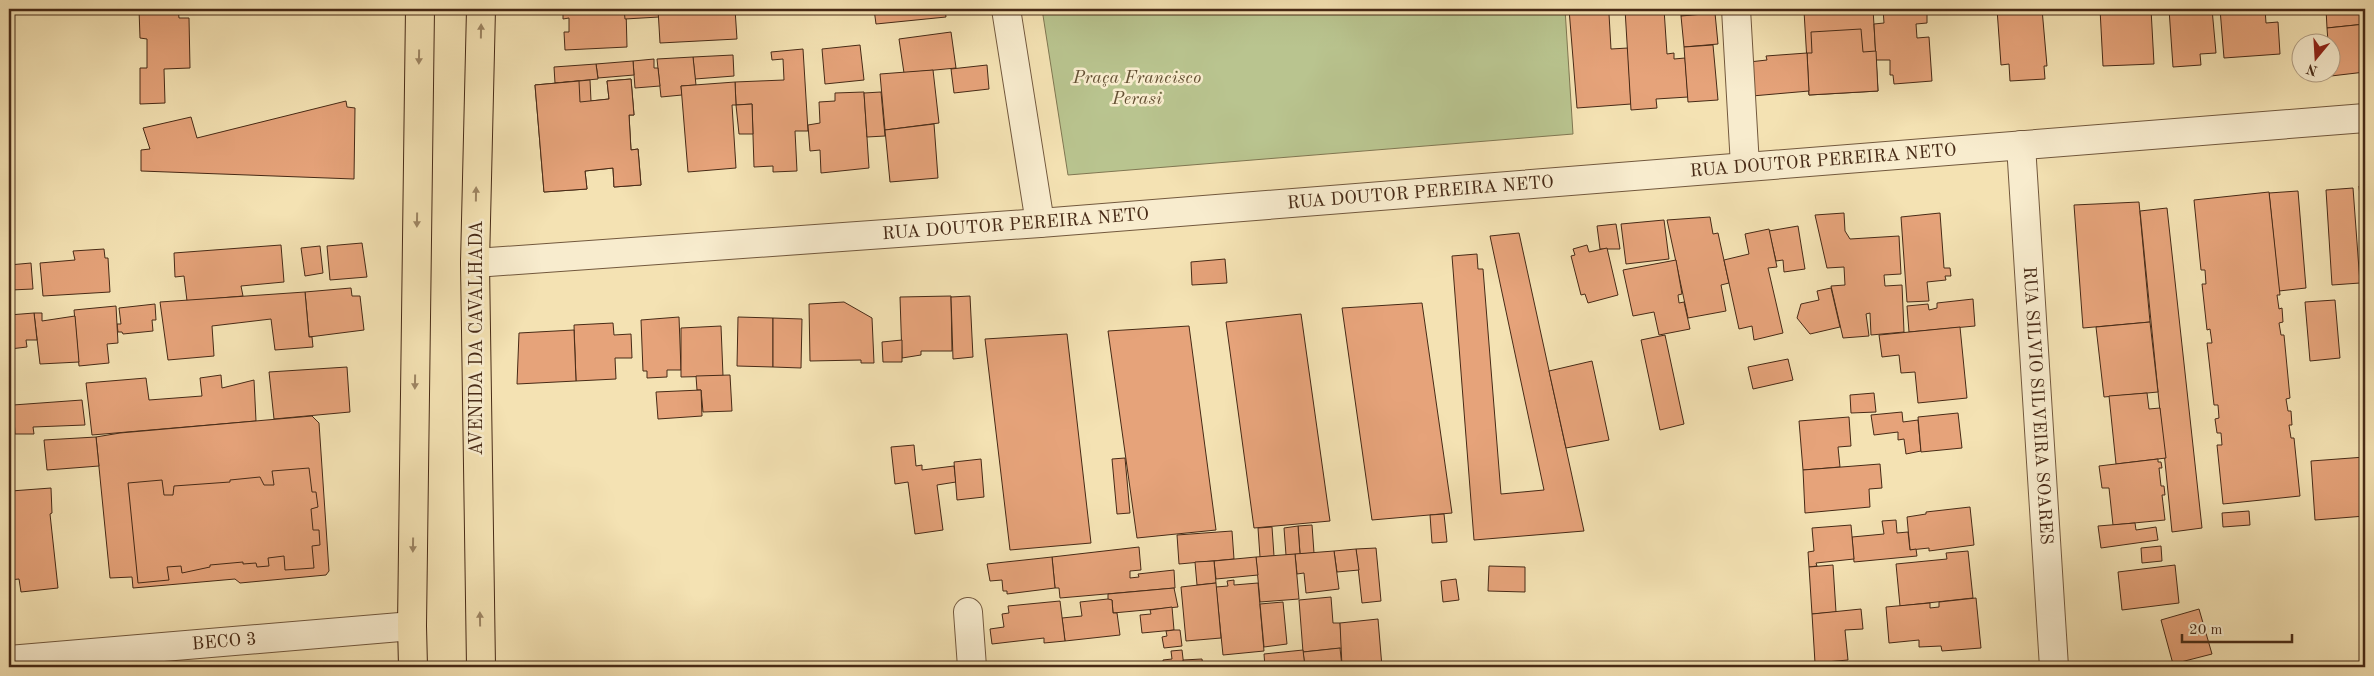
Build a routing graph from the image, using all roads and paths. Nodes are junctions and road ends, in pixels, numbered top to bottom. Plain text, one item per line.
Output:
1 (420, 9) edge
2 (481, 9) edge
3 (1006, 9) edge
4 (1736, 9) edge
5 (2365, 118) edge
6 (2021, 145) junction
7 (1745, 166) junction
8 (1040, 223) junction
9 (475, 263) junction
10 (968, 612) dead end
11 (412, 626) junction
12 (9, 660) edge
13 (413, 667) edge
14 (481, 667) edge
15 (972, 667) edge
16 (2054, 667) edge

1 -> 11 main road
9 -> 2 main road, AVENIDA DA CAVALHADA
3 - 8 street
4 - 7 street
5 - 6 street, RUA DOUTOR PEREIRA NETO
6 - 7 street, RUA DOUTOR PEREIRA NETO
6 - 16 street, RUA SILVIO SILVEIRA SOARES
7 - 8 street, RUA DOUTOR PEREIRA NETO
8 - 9 street, RUA DOUTOR PEREIRA NETO
14 -> 9 main road, AVENIDA DA CAVALHADA
10 - 15 street
11 - 12 street, BECO 3
11 - 13 main road

